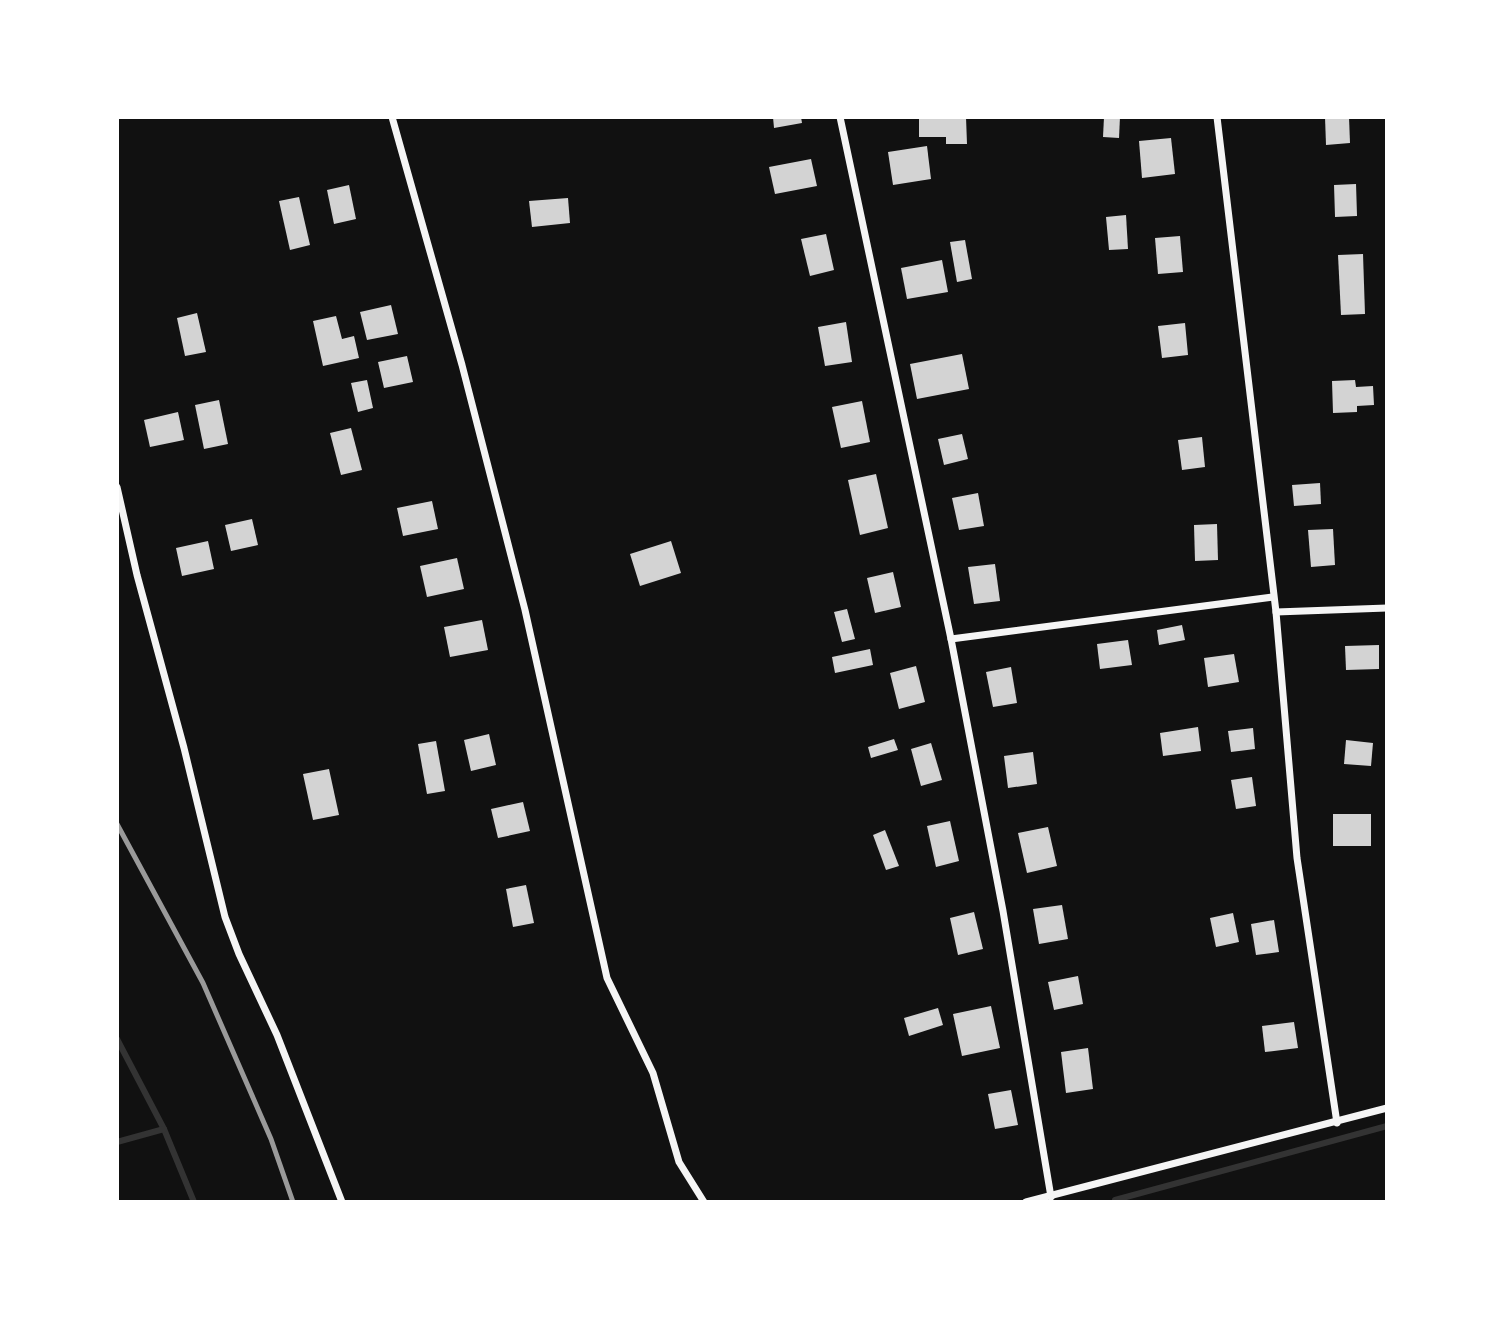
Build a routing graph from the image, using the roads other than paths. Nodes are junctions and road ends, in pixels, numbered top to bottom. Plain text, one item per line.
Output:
1 (392, 117) edge
2 (840, 117) edge
3 (1217, 117) edge
4 (117, 487) edge
5 (1273, 597) junction
6 (1387, 608) edge
7 (1276, 612) junction
8 (951, 639) junction
9 (1387, 1108) edge
10 (1337, 1123) junction
11 (1051, 1196) junction
12 (342, 1202) edge
13 (704, 1202) edge
14 (1026, 1202) edge

1 - 13 street
2 - 8 street
3 - 5 street
4 - 12 street
5 - 7 street
5 - 8 street
6 - 7 street
7 - 10 street
8 - 11 street
9 - 10 street
10 - 11 street
11 - 14 street

